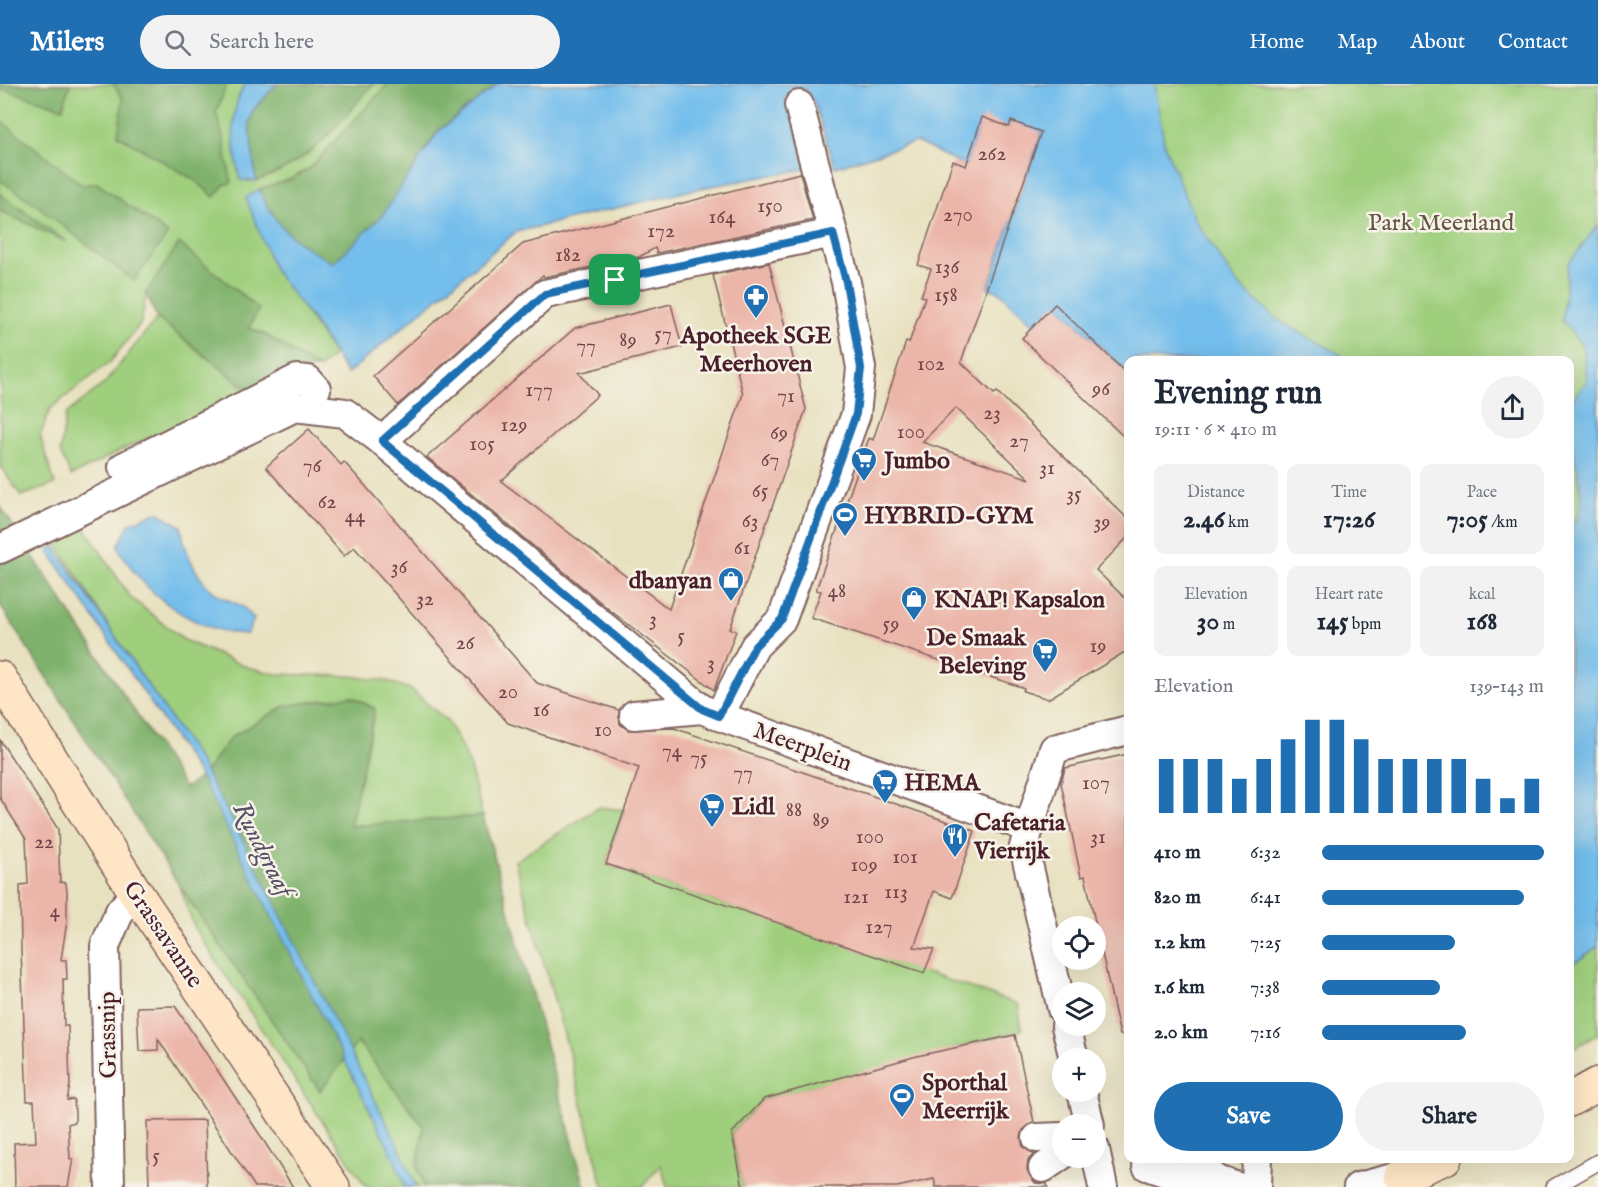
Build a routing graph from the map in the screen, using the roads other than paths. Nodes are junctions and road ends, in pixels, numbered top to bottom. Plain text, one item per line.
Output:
1 (799, 105) dead end
2 (833, 233) junction
3 (305, 398) junction
4 (382, 441) junction
5 (0, 528) edge
6 (0, 549) edge
7 (0, 678) edge
8 (711, 713) junction
9 (634, 715) dead end
10 (1124, 731) edge
11 (1029, 828) junction
12 (136, 893) junction
13 (1056, 982) edge
14 (1598, 1084) edge
15 (1574, 1097) edge
16 (1598, 1162) edge
17 (1199, 1163) edge
18 (1257, 1163) edge
19 (1436, 1163) edge
20 (1147, 1166) dead end
21 (1099, 1168) edge
22 (1404, 1182) edge
23 (1227, 1184) edge
24 (110, 1187) edge
25 (333, 1187) edge
26 (1103, 1187) edge
27 (1256, 1187) edge
28 (1358, 1187) edge
29 (1554, 1187) edge

1 - 2 street
2 - 4 street
2 - 8 street
3 - 4 street
3 - 5 street
3 - 6 street
4 - 8 street
7 - 12 street, Grassavanne
8 - 9 street
8 - 11 street, Meerplein
10 - 11 street
11 - 13 street
12 - 24 street, Grassnip
12 - 25 street, Grassavanne
14 - 15 street
16 - 29 lane
17 - 23 street
18 - 27 street
19 - 22 street
20 - 23 street
21 - 26 street
22 - 28 street

